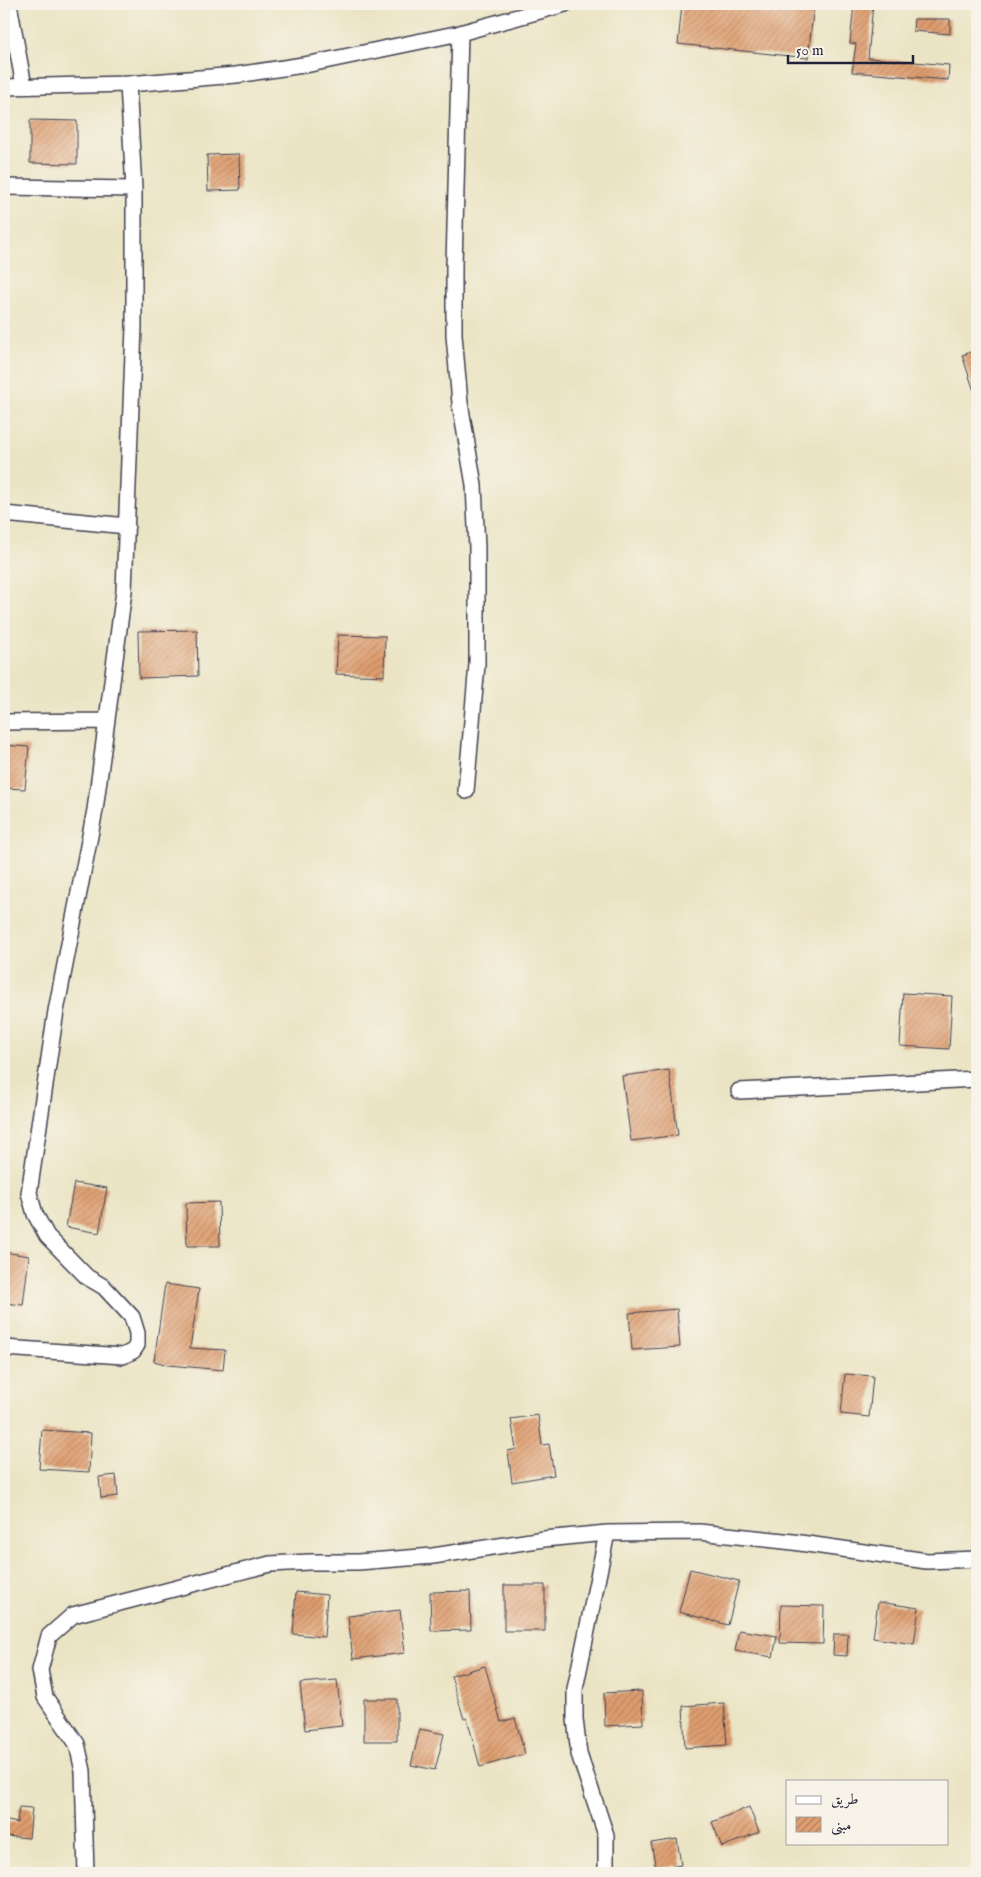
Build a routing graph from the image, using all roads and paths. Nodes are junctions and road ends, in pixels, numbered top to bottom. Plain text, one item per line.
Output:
1 (9, 4) edge
2 (565, 4) edge
3 (460, 33) junction
4 (128, 84) junction
5 (24, 86) junction
6 (4, 87) edge
7 (4, 188) edge
8 (134, 189) junction
9 (4, 514) edge
10 (128, 526) junction
11 (106, 721) junction
12 (4, 722) edge
13 (466, 791) dead end
14 (977, 1079) edge
15 (739, 1091) dead end
16 (4, 1348) edge
17 (607, 1534) junction
18 (977, 1559) edge
19 (86, 1873) edge
20 (606, 1873) edge

1 - 5 street
2 - 3 street
3 - 4 street
3 - 13 street
4 - 5 street
4 - 8 street
5 - 6 street
7 - 8 street
8 - 10 street
9 - 10 street
10 - 11 street
11 - 12 street
11 - 16 street
14 - 15 street
17 - 18 street
17 - 19 street
17 - 20 street

